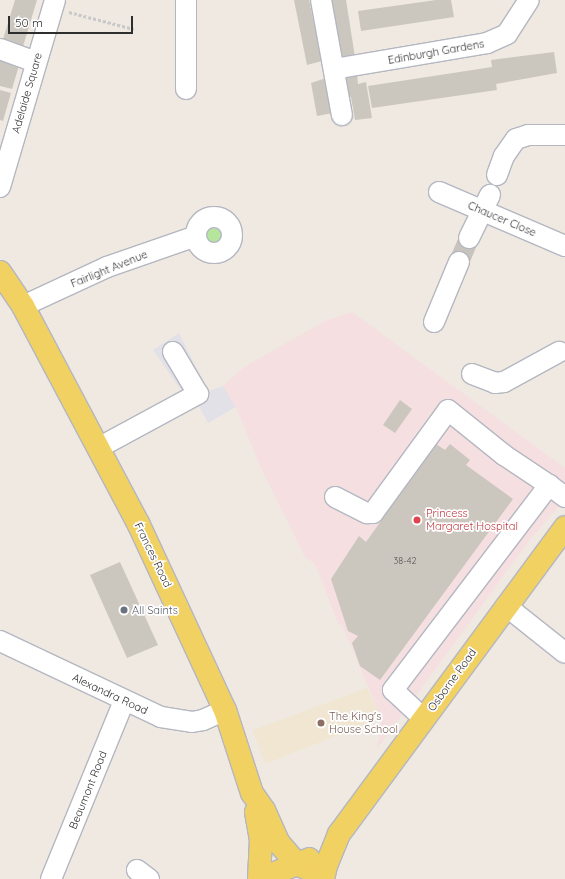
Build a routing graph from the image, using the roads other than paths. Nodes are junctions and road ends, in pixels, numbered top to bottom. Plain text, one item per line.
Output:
1 (186, 0) edge
2 (321, 0) edge
3 (529, 0) edge
4 (54, 4) edge
5 (0, 49) edge
6 (36, 62) junction
7 (340, 68) junction
8 (186, 89) dead end
9 (342, 115) dead end
10 (565, 135) edge
11 (497, 175) dead end
12 (0, 187) edge
13 (439, 192) dead end
14 (486, 203) junction
15 (196, 236) dead end
16 (469, 238) tunnel mouth
17 (565, 246) edge
18 (459, 262) tunnel mouth
19 (0, 272) edge
20 (23, 306) junction
21 (434, 322) dead end
22 (173, 352) dead end
23 (559, 352) dead end
24 (472, 374) dead end
25 (98, 448) junction
26 (557, 491) edge
27 (335, 497) dead end
28 (565, 527) edge
29 (506, 606) junction
30 (0, 641) edge
31 (565, 653) edge
32 (124, 701) junction
33 (225, 710) junction
34 (423, 718) junction
35 (252, 793) junction
36 (339, 834) junction
37 (298, 865) junction
38 (50, 879) edge
39 (259, 879) edge
40 (269, 879) edge
41 (322, 879) edge

1 - 8 street
2 - 7 street
3 - 7 street, Edinburgh Gardens
4 - 6 street, Adelaide Square
5 - 6 street
6 - 12 street, Adelaide Square
7 - 9 street
10 - 11 street
13 - 14 street, Chaucer Close
14 - 16 street
14 - 17 street, Chaucer Close
15 - 20 street, Fairlight Avenue
18 - 21 street
19 - 20 main road, Frances Road
20 - 25 main road, Frances Road
22 - 25 street
23 - 24 street
25 - 33 main road, Frances Road
26 - 27 street
26 - 34 street
28 - 29 main road, Osborne Road
29 - 31 street
29 - 34 main road, Osborne Road
30 - 32 street, Alexandra Road
32 - 33 street, Alexandra Road
32 - 38 street, Beaumont Road
33 - 35 main road, Frances Road
34 - 36 main road, Osborne Road
35 - 37 main road, Frances Road
35 - 39 main road
36 - 37 main road, Osborne Road
36 - 41 main road, Osborne Road
37 - 40 main road, Osborne Road
37 - 41 main road

